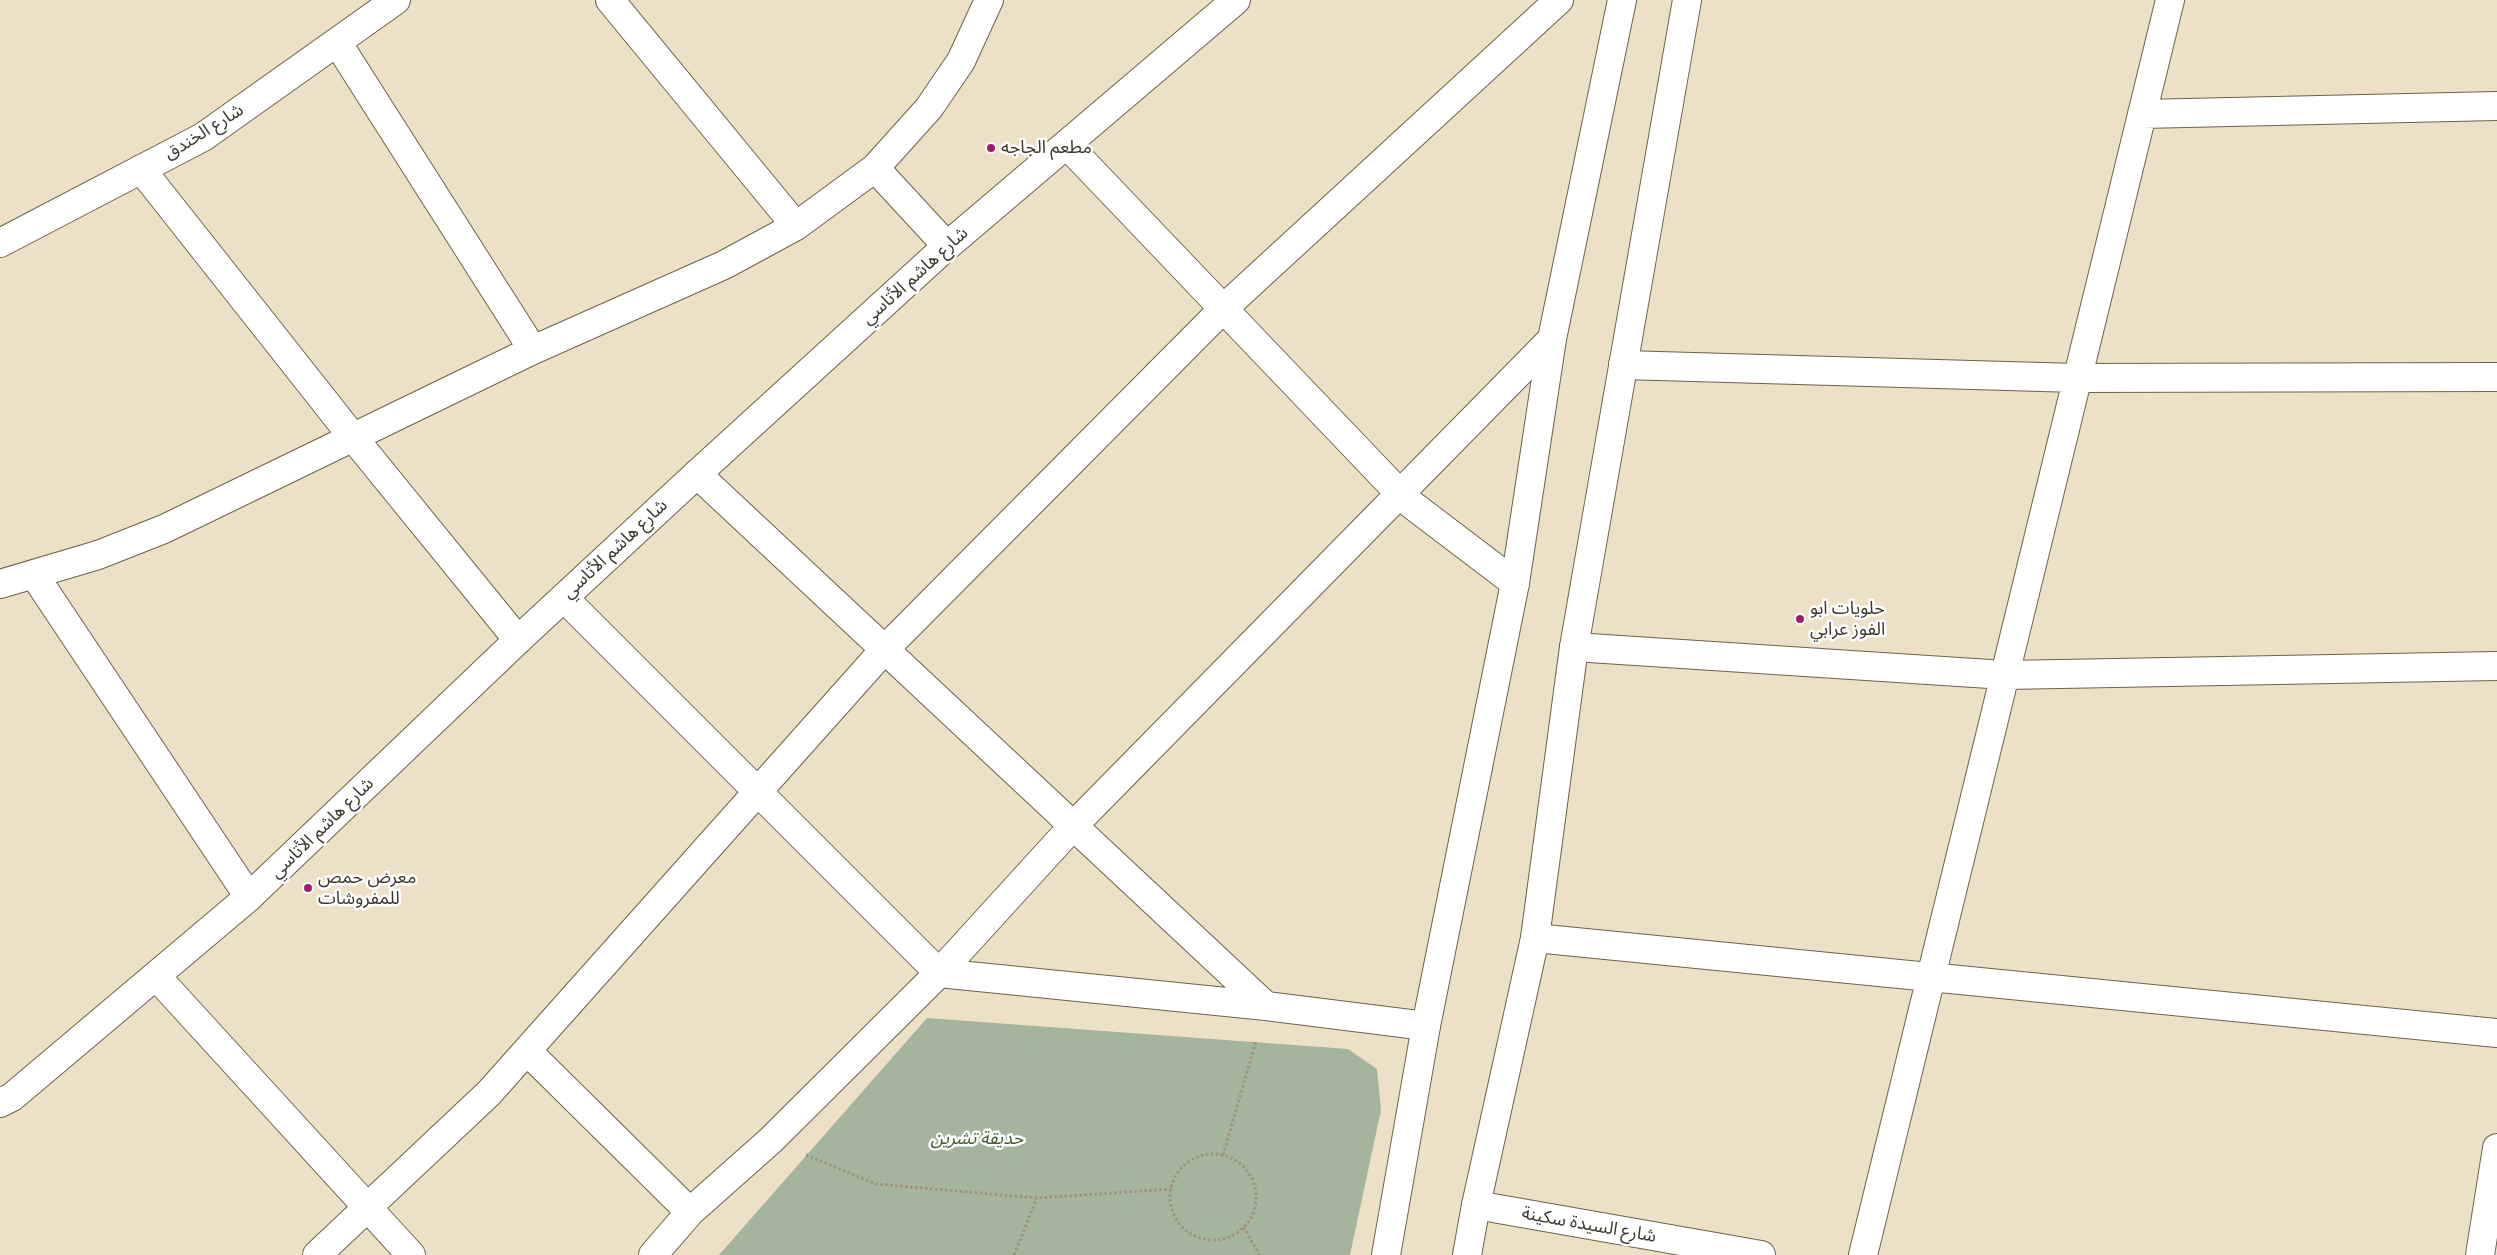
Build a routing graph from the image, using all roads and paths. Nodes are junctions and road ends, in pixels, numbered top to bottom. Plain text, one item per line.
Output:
1 (396, 0) edge
2 (610, 0) edge
3 (1236, 0) edge
4 (1559, 0) edge
5 (1622, 0) edge
6 (1687, 0) edge
7 (2170, 0) edge
8 (985, 2) edge
9 (336, 42) junction
10 (2497, 106) edge
11 (2142, 114) junction
12 (1067, 144) junction
13 (875, 168) junction
14 (141, 169) junction
15 (796, 226) junction
16 (0, 243) edge
17 (947, 246) junction
18 (1224, 308) junction
19 (1552, 339) junction
20 (533, 350) junction
21 (1623, 365) junction
22 (2497, 377) edge
23 (2077, 378) junction
24 (352, 436) junction
25 (696, 474) junction
26 (1400, 493) junction
27 (35, 576) junction
28 (1515, 583) junction
29 (0, 584) edge
30 (564, 598) junction
31 (518, 640) junction
32 (1574, 647) junction
33 (884, 650) junction
34 (2497, 666) edge
35 (2005, 675) junction
36 (759, 791) junction
37 (1074, 825) junction
38 (249, 897) junction
39 (1535, 938) junction
40 (939, 972) junction
41 (156, 976) junction
42 (1932, 977) junction
43 (1266, 1006) junction
44 (1426, 1026) junction
45 (2497, 1033) edge
46 (527, 1051) junction
47 (0, 1103) edge
48 (771, 1140) junction
49 (2497, 1148) edge
50 (1223, 1155) junction
51 (1171, 1189) junction
52 (1037, 1198) junction
53 (1476, 1205) junction
54 (368, 1207) junction
55 (690, 1212) junction
56 (1244, 1227) junction
57 (317, 1255) edge
58 (411, 1255) edge
59 (653, 1255) edge
60 (1014, 1255) edge
61 (1259, 1255) edge
62 (1386, 1255) edge
63 (1467, 1255) edge
64 (1762, 1255) edge
65 (1863, 1255) edge
66 (2480, 1255) edge

1 - 9 main road, شارع الخندق
2 - 15 main road
3 - 12 main road, شارع هاشم الأتاسي
4 - 18 main road
5 - 19 main road
6 - 21 main road
7 - 11 main road
8 - 13 main road
9 - 14 main road, شارع الخندق
9 - 20 main road
10 - 11 main road
11 - 23 main road
12 - 17 main road, شارع هاشم الأتاسي
12 - 18 main road
13 - 15 main road
13 - 17 main road
14 - 16 main road, شارع الخندق
14 - 24 main road
15 - 20 main road
17 - 25 main road, شارع هاشم الأتاسي
18 - 26 main road
18 - 33 main road
19 - 26 main road
19 - 28 main road
20 - 24 main road
21 - 23 main road
21 - 32 main road
22 - 23 main road
23 - 35 main road
24 - 27 main road
24 - 31 main road
25 - 30 main road, شارع هاشم الأتاسي
25 - 33 main road
26 - 28 main road
26 - 37 main road
27 - 29 main road
27 - 38 main road
28 - 44 main road
30 - 31 main road, شارع هاشم الأتاسي
30 - 36 main road
31 - 38 main road, شارع هاشم الأتاسي
32 - 35 main road
32 - 39 main road
33 - 36 main road
33 - 37 main road
34 - 35 main road
35 - 42 main road
36 - 40 main road
36 - 46 main road
37 - 40 main road
37 - 43 main road
38 - 41 main road, شارع هاشم الأتاسي
39 - 42 main road
39 - 53 main road
40 - 43 main road
40 - 48 main road
41 - 47 main road, شارع هاشم الأتاسي
41 - 54 main road
42 - 45 main road
42 - 65 main road
43 - 44 main road
43 - 50 path
44 - 62 main road
46 - 54 main road
46 - 55 main road
48 - 52 path
48 - 55 main road
49 - 66 main road
50 - 51 path
50 - 56 path
51 - 52 path
51 - 56 path
52 - 60 path
53 - 63 main road
53 - 64 main road, شارع السيدة سكينة
54 - 57 main road
54 - 58 main road
55 - 59 main road
56 - 61 path

